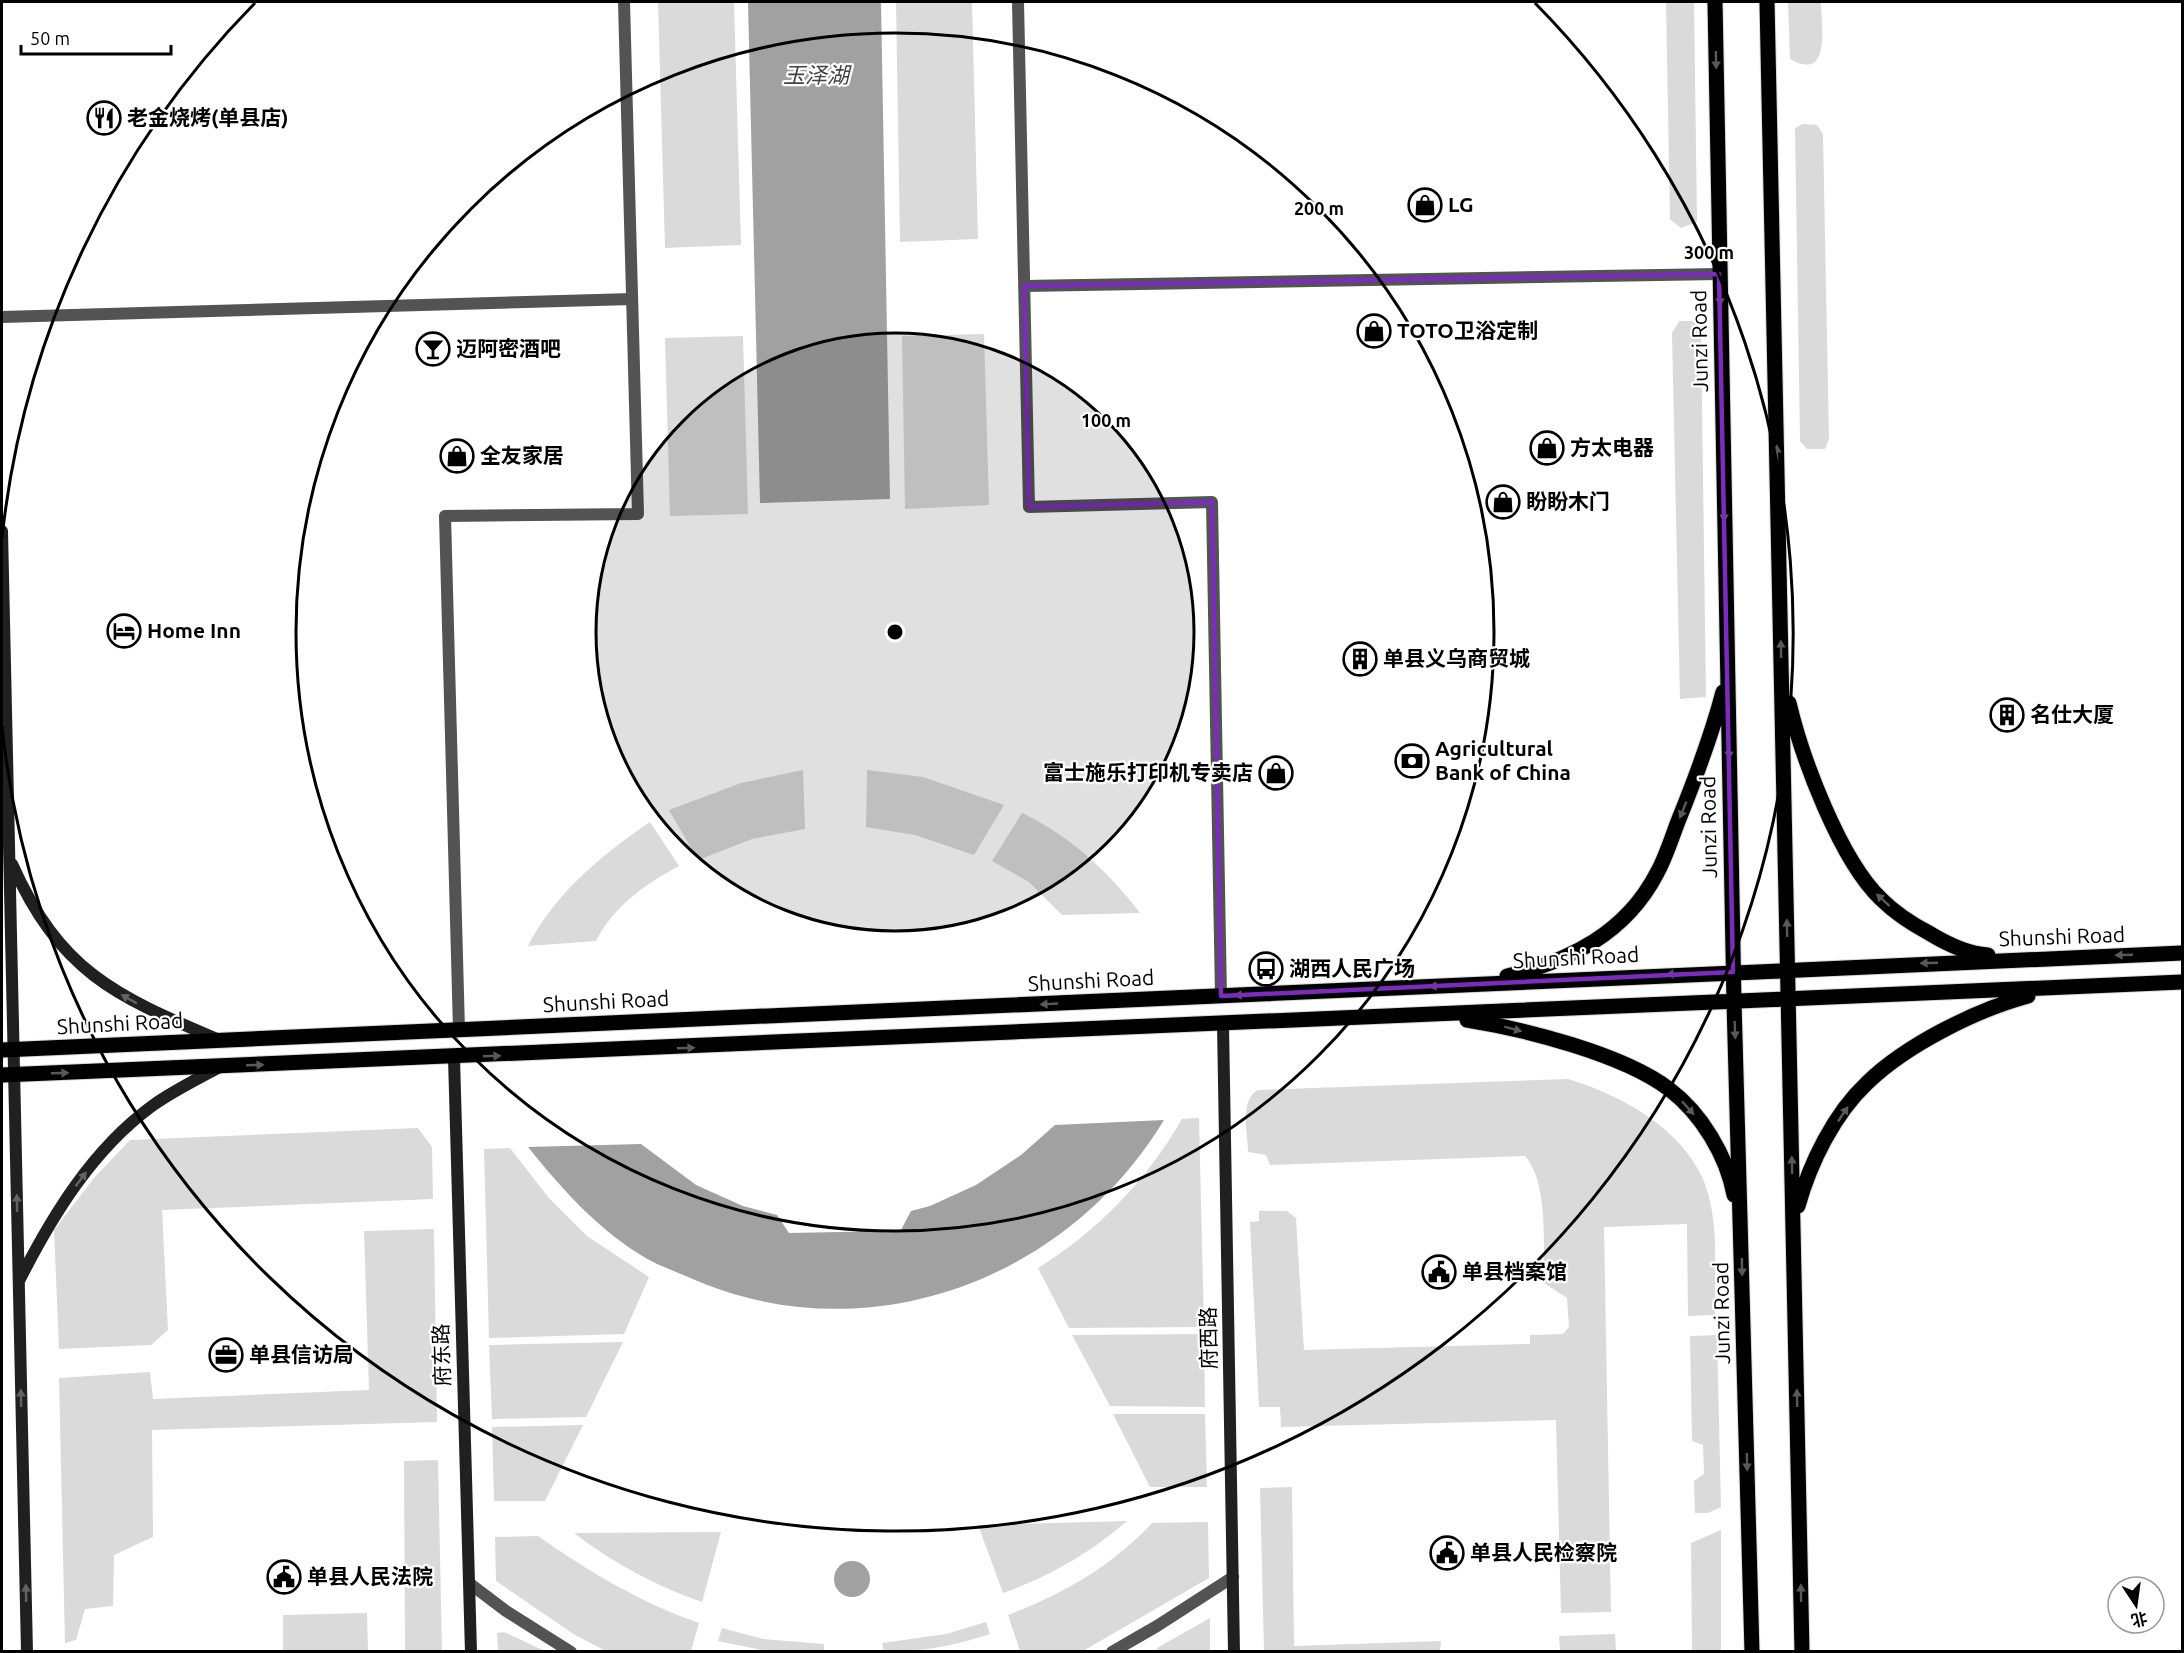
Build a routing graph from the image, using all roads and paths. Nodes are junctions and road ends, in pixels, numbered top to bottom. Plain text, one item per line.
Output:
1 (624, 2) edge
2 (1018, 2) edge
3 (1715, 2) edge
4 (1767, 2) edge
5 (1719, 274) junction
6 (1024, 286) junction
7 (632, 299) junction
8 (2, 317) edge
9 (2, 531) edge
10 (1727, 675) junction
11 (1782, 675) junction
12 (9, 857) junction
13 (2182, 953) edge
14 (2051, 958) junction
15 (1788, 969) junction
16 (1733, 972) junction
17 (2182, 982) edge
18 (1470, 984) junction
19 (2055, 988) junction
20 (1221, 996) junction
21 (1789, 1000) junction
22 (1734, 1002) junction
23 (1435, 1015) junction
24 (1223, 1025) junction
25 (459, 1030) junction
26 (221, 1041) junction
27 (7, 1050) edge
28 (454, 1058) junction
29 (221, 1067) junction
30 (8, 1075) edge
31 (1794, 1224) junction
32 (1742, 1231) junction
33 (19, 1282) junction
34 (1233, 1577) junction
35 (469, 1583) junction
36 (27, 1652) edge
37 (471, 1652) edge
38 (571, 1652) edge
39 (1112, 1652) edge
40 (1234, 1652) edge
41 (1752, 1652) edge
42 (1803, 1652) edge

1 - 7 street
2 - 6 street
3 -> 5 main road, Junzi Road
11 -> 4 main road
5 - 6 street
5 -> 10 main road, Junzi Road
6 - 20 street
7 - 8 street
7 - 25 street
9 - 12 main road
10 -> 16 main road, Junzi Road
10 -> 18 main road
14 -> 11 main road
15 -> 11 main road
26 -> 12 main road
12 - 27 main road
13 -> 14 main road, Shunshi Road
14 -> 15 main road, Shunshi Road
15 - 16 main road, Shunshi Road
15 - 21 main road
16 -> 18 main road, Shunshi Road
16 - 22 main road, Junzi Road
17 - 19 main road
18 -> 20 main road, Shunshi Road
19 - 21 main road
31 -> 19 main road
20 -> 25 main road, Shunshi Road
21 - 22 main road
31 -> 21 main road
22 - 23 main road
22 -> 32 main road, Junzi Road
23 - 24 main road
23 -> 32 main road
28 -> 24 main road
24 - 34 main road, 府西路
25 - 26 main road, Shunshi Road
26 - 27 main road, Shunshi Road
27 - 30 main road
29 -> 28 main road
28 - 35 main road, 府东路
30 -> 29 main road
33 -> 29 main road
33 -> 30 main road
42 -> 31 main road
32 -> 41 main road, Junzi Road
36 -> 33 main road
34 - 39 street
34 - 40 main road, 府西路
35 - 37 main road, 府东路
35 - 38 street

